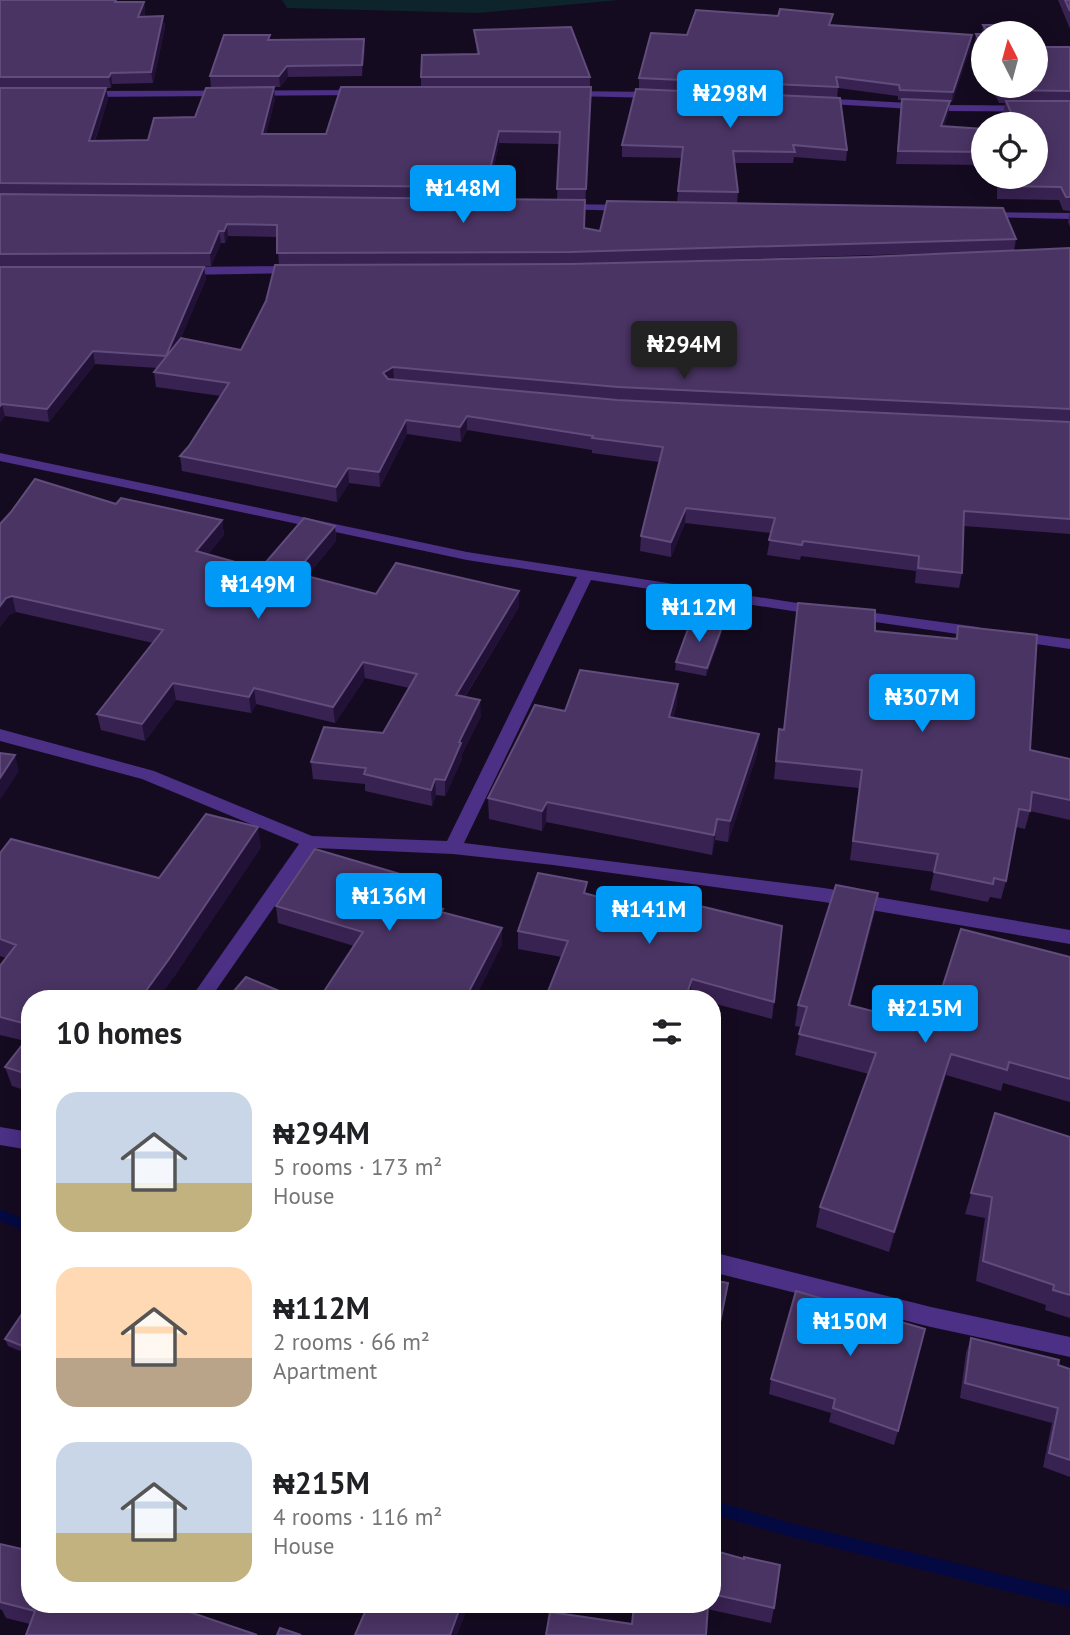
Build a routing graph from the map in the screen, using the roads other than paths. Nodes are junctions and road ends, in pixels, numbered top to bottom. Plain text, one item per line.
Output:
1 (374, 93) edge
2 (555, 93) edge
3 (69, 94) edge
4 (674, 96) edge
5 (805, 101) edge
6 (1070, 109) edge
7 (545, 206) edge
8 (643, 208) edge
9 (969, 215) edge
10 (1070, 216) edge
11 (313, 270) edge
12 (165, 271) edge
13 (0, 457) edge
14 (585, 576) junction
15 (1070, 644) edge
16 (0, 735) edge
17 (310, 842) junction
18 (453, 848) junction
19 (1070, 937) edge
20 (206, 990) edge
21 (0, 1136) edge
22 (21, 1140) edge
23 (721, 1264) edge
24 (1070, 1347) edge

1 - 3 street
2 - 4 street
5 - 6 street
7 - 8 street
9 - 10 street
11 - 12 street
13 - 14 street
14 - 15 street
14 - 18 street
16 - 17 street
17 - 18 street
17 - 20 street
18 - 19 street
21 - 22 street
23 - 24 street

